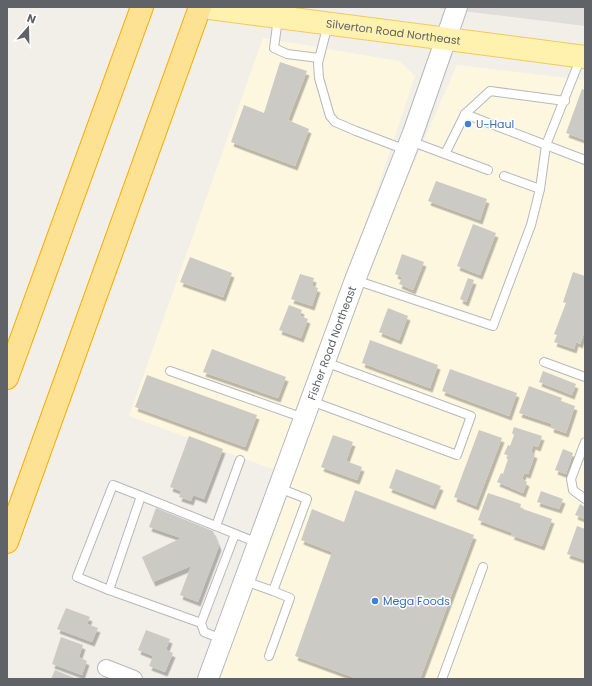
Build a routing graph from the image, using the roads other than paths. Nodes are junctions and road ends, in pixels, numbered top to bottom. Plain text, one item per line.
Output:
1 (142, 7) edge
2 (201, 7) edge
3 (457, 7) edge
4 (279, 17) junction
5 (328, 23) junction
6 (446, 38) junction
7 (583, 56) edge
8 (319, 58) junction
9 (565, 101) junction
10 (465, 114) junction
11 (546, 145) junction
12 (408, 146) junction
13 (445, 154) junction
14 (585, 160) edge
15 (488, 170) dead end
16 (504, 176) dead end
17 (540, 189) junction
18 (355, 280) junction
19 (325, 362) junction
20 (544, 362) dead end
21 (170, 371) dead end
22 (585, 377) edge
23 (7, 378) edge
24 (308, 410) junction
25 (585, 442) edge
26 (240, 460) dead end
27 (279, 488) junction
28 (141, 496) junction
29 (585, 499) edge
30 (216, 526) junction
31 (235, 534) junction
32 (7, 542) edge
33 (259, 544) junction
34 (483, 567) dead end
35 (245, 581) junction
36 (109, 590) junction
37 (273, 591) junction
38 (201, 623) junction
39 (222, 638) junction
40 (269, 656) dead end
41 (106, 668) dead end
42 (210, 678) edge
43 (134, 679) edge
44 (442, 679) edge

1 - 23 highway
2 - 4 main road, Silverton Road Northeast
2 - 32 highway
3 - 6 street, Fisher Road Northeast
4 - 5 main road, Silverton Road Northeast
4 - 8 lane
5 - 6 main road, Silverton Road Northeast
5 - 8 lane
6 - 7 main road, Silverton Road Northeast
6 - 12 street, Fisher Road Northeast
7 - 9 lane
8 - 12 lane
9 - 10 lane
9 - 11 lane
10 - 11 lane
10 - 13 lane
11 - 14 lane
11 - 17 lane
12 - 13 lane
12 - 18 street, Fisher Road Northeast
13 - 15 lane
16 - 17 lane
17 - 18 lane
18 - 19 street, Fisher Road Northeast
19 - 24 street, Fisher Road Northeast
19 - 24 lane
20 - 22 lane
21 - 24 lane
24 - 27 street, Fisher Road Northeast
25 - 29 lane
26 - 30 lane
27 - 33 street, Fisher Road Northeast
27 - 37 lane
28 - 30 lane
28 - 36 lane
28 - 36 lane
30 - 31 lane
31 - 33 lane
31 - 38 lane
33 - 35 street, Fisher Road Northeast
34 - 44 lane
35 - 37 lane
35 - 39 street, Fisher Road Northeast
36 - 38 lane
37 - 40 lane
38 - 39 lane
39 - 42 street, Fisher Road Northeast
41 - 43 street

